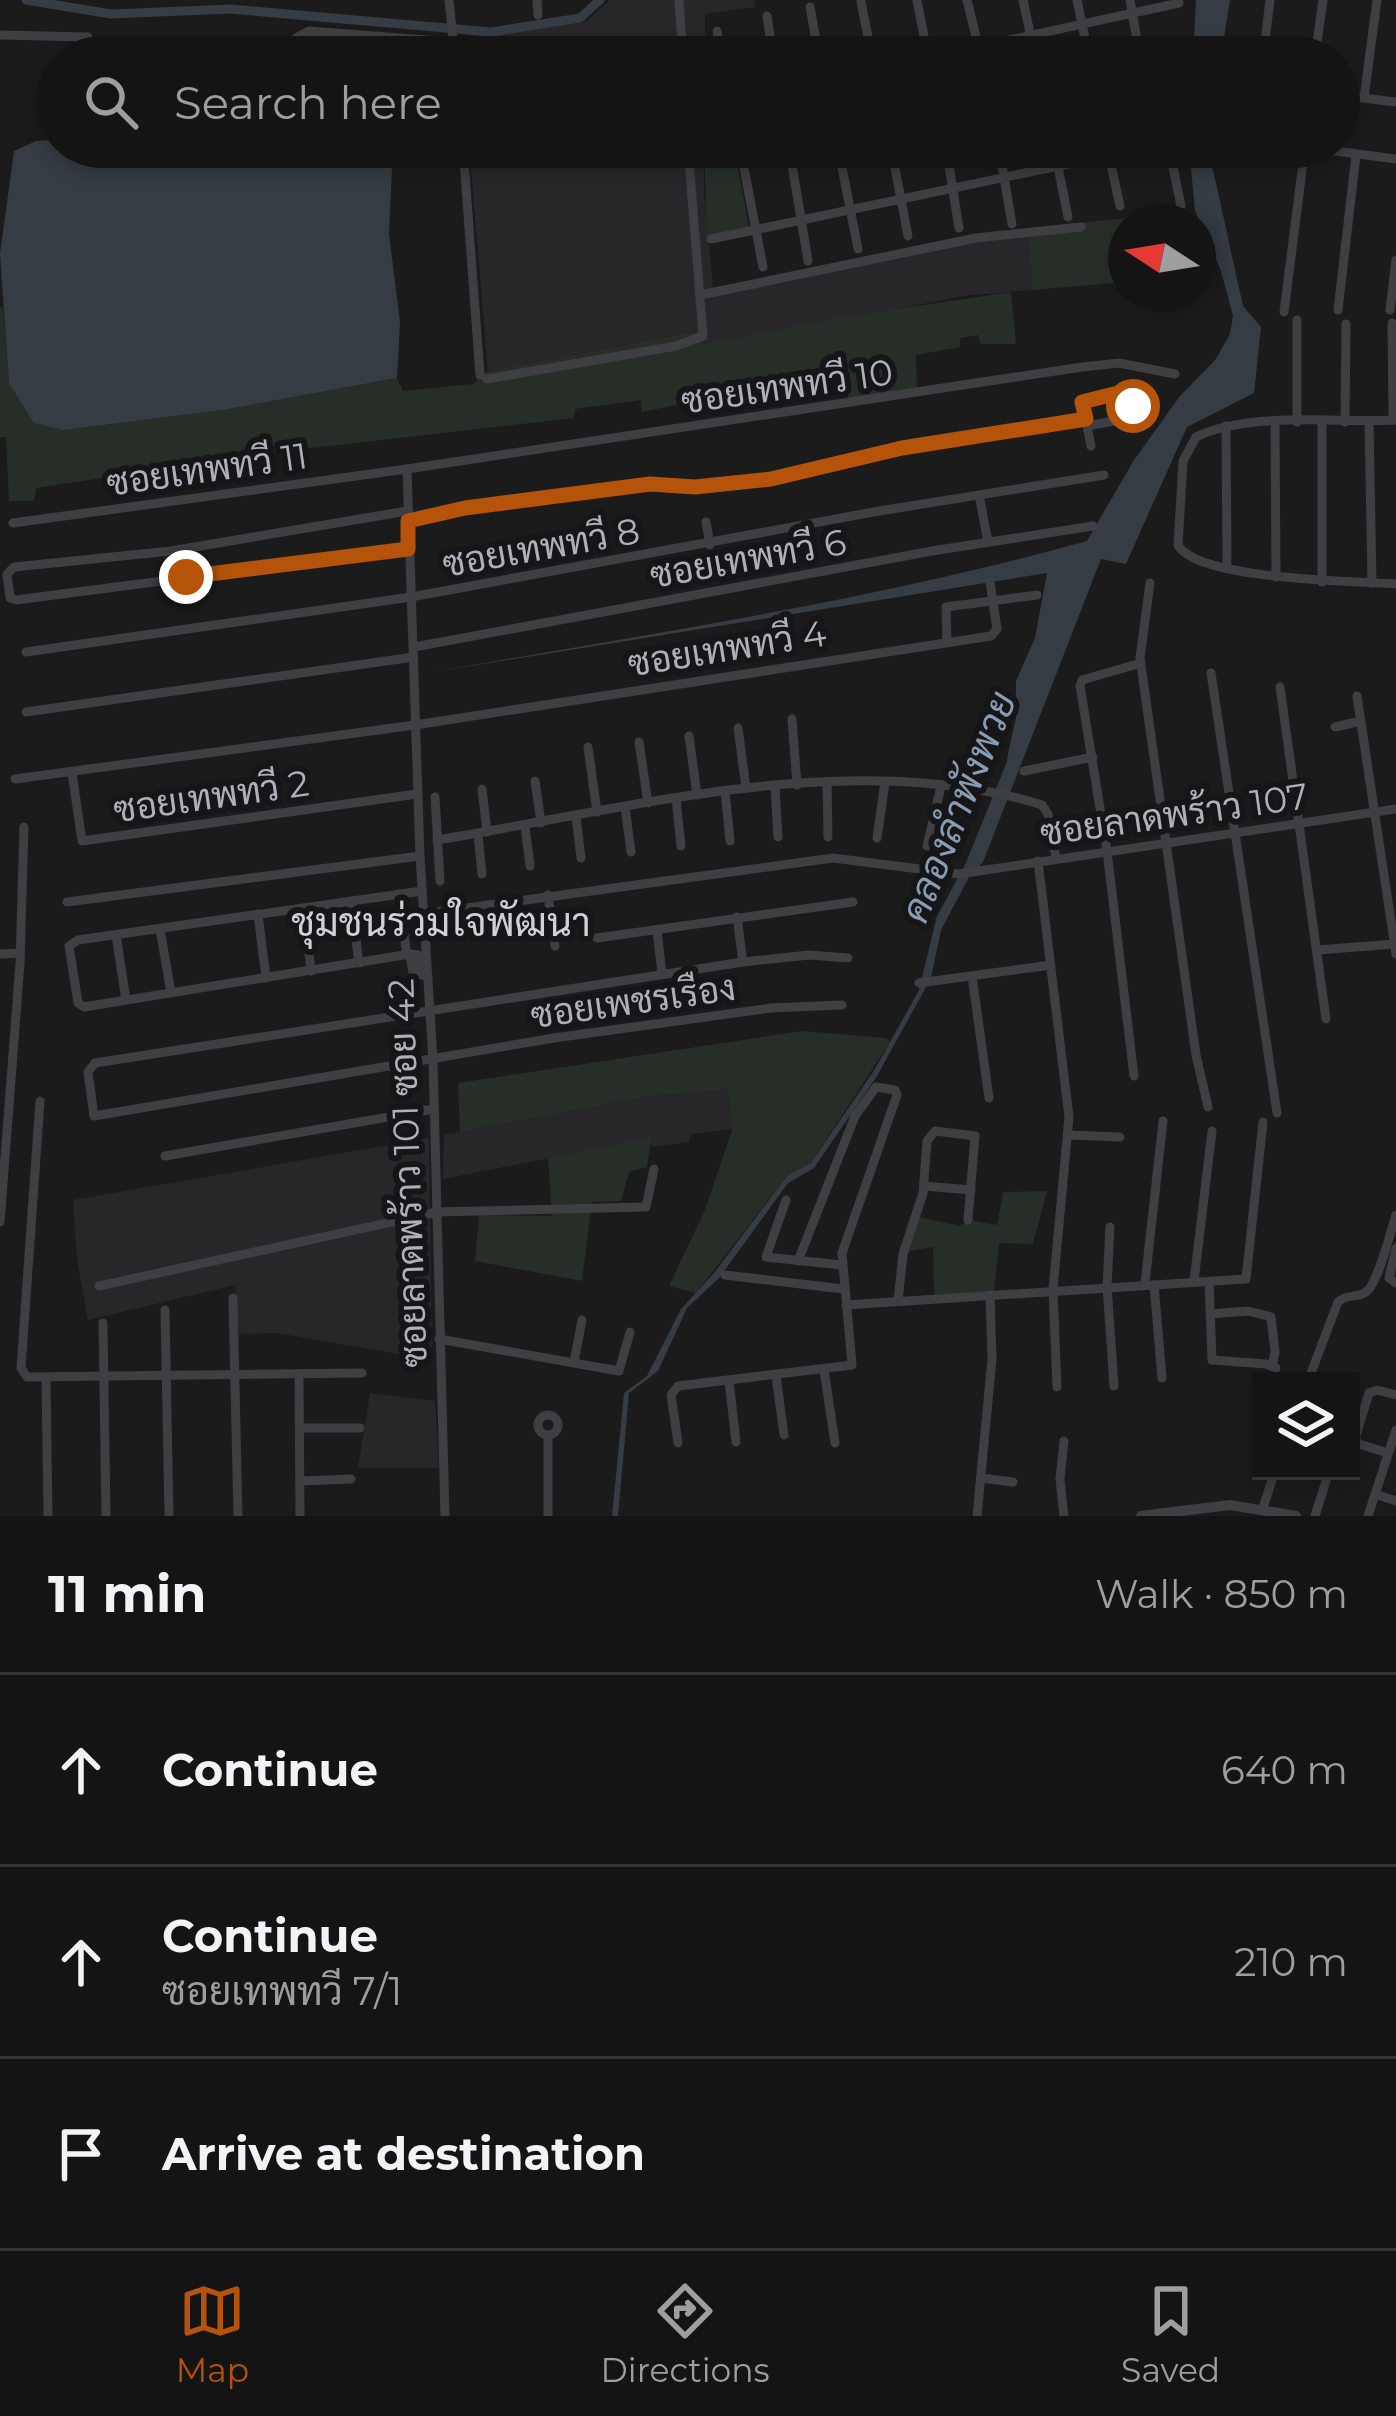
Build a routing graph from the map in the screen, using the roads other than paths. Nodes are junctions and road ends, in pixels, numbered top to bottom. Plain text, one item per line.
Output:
1 (449, 0) edge
2 (537, 0) edge
3 (679, 0) edge
4 (917, 0) edge
5 (967, 0) edge
6 (1023, 0) edge
7 (1077, 0) edge
8 (1130, 0) edge
9 (1270, 0) edge
10 (1323, 0) edge
11 (1377, 0) edge
12 (861, 2) edge
13 (1180, 3) dead end
14 (809, 7) dead end
15 (538, 15) dead end
16 (1133, 15) junction
17 (767, 16) dead end
18 (1082, 26) junction
19 (717, 31) dead end
20 (0, 35) edge
21 (44, 36) edge
22 (300, 36) edge
23 (374, 36) edge
24 (452, 36) edge
25 (682, 36) edge
26 (718, 36) edge
27 (770, 36) edge
28 (815, 36) edge
29 (868, 36) edge
30 (925, 36) edge
31 (976, 36) edge
32 (1030, 36) edge
33 (1035, 36) edge
34 (1084, 36) edge
35 (1136, 36) edge
36 (1266, 36) edge
37 (1319, 36) edge
38 (1360, 97) edge
39 (1364, 98) junction
40 (1396, 102) edge
41 (1360, 154) edge
42 (1396, 159) edge
43 (465, 168) edge
44 (690, 168) edge
45 (744, 168) edge
46 (793, 168) edge
47 (842, 168) edge
48 (895, 168) edge
49 (950, 168) edge
50 (1003, 168) edge
51 (1049, 168) edge
52 (1058, 168) edge
53 (1112, 168) edge
54 (1173, 168) edge
55 (1302, 168) edge
56 (1354, 168) edge
57 (1005, 178) junction
58 (954, 188) junction
59 (902, 199) junction
60 (1120, 204) edge
61 (1181, 204) edge
62 (850, 209) junction
63 (1068, 217) dead end
64 (804, 220) junction
65 (1012, 224) dead end
66 (1081, 227) dead end
67 (959, 228) dead end
68 (755, 229) junction
69 (908, 236) dead end
70 (711, 239) dead end
71 (858, 249) dead end
72 (1396, 260) edge
73 (808, 261) dead end
74 (763, 267) dead end
75 (700, 295) junction
76 (1338, 310) dead end
77 (1390, 310) dead end
78 (1284, 312) dead end
79 (1297, 320) dead end
80 (1392, 323) dead end
81 (1346, 324) dead end
82 (1175, 374) dead end
83 (1133, 406) dead end
84 (1119, 420) dead end
85 (1395, 420) edge
86 (1297, 422) junction
87 (1322, 422) junction
88 (1345, 422) junction
89 (1369, 422) junction
90 (1086, 423) junction
91 (1275, 423) junction
92 (1226, 427) junction
93 (1090, 446) dead end
94 (407, 470) junction
95 (1104, 475) dead end
96 (979, 495) junction
97 (408, 516) junction
98 (706, 522) dead end
99 (14, 523) dead end
100 (1093, 526) dead end
101 (988, 542) junction
102 (710, 545) junction
103 (182, 549) junction
104 (408, 549) junction
105 (1227, 568) junction
106 (186, 577) junction
107 (1276, 577) junction
108 (990, 582) dead end
109 (1322, 582) junction
110 (1150, 583) dead end
111 (1372, 583) junction
112 (1396, 584) edge
113 (1037, 595) dead end
114 (412, 597) junction
115 (992, 598) junction
116 (947, 642) junction
117 (26, 652) dead end
118 (414, 652) junction
119 (1141, 663) junction
120 (1211, 673) dead end
121 (1280, 687) dead end
122 (1357, 696) dead end
123 (26, 712) dead end
124 (792, 719) dead end
125 (1361, 721) junction
126 (415, 725) junction
127 (1335, 727) dead end
128 (738, 728) dead end
129 (689, 736) dead end
130 (639, 742) dead end
131 (588, 747) dead end
132 (1093, 757) junction
133 (1024, 771) dead end
134 (71, 773) junction
135 (15, 779) dead end
136 (535, 781) dead end
137 (885, 782) junction
138 (827, 783) junction
139 (797, 784) junction
140 (775, 786) junction
141 (945, 787) junction
142 (746, 788) junction
143 (482, 789) dead end
144 (725, 791) junction
145 (417, 794) junction
146 (697, 795) junction
147 (435, 797) dead end
148 (676, 798) junction
149 (648, 803) junction
150 (625, 807) junction
151 (1396, 809) edge
152 (597, 812) junction
153 (1376, 812) junction
154 (576, 816) junction
155 (541, 823) junction
156 (1299, 823) junction
157 (525, 826) junction
158 (24, 827) dead end
159 (1233, 832) junction
160 (482, 833) junction
161 (778, 837) dead end
162 (828, 837) dead end
163 (877, 838) dead end
164 (437, 840) junction
165 (730, 841) dead end
166 (1166, 842) junction
167 (681, 846) dead end
168 (926, 846) dead end
169 (1107, 851) junction
170 (631, 852) dead end
171 (420, 856) junction
172 (581, 858) dead end
173 (1056, 858) junction
174 (1038, 861) junction
175 (530, 866) dead end
176 (482, 874) dead end
177 (440, 881) dead end
178 (422, 891) junction
179 (398, 894) junction
180 (548, 895) junction
181 (351, 901) junction
182 (67, 902) dead end
183 (854, 902) dead end
184 (304, 908) junction
185 (258, 914) junction
186 (423, 914) junction
187 (736, 917) junction
188 (160, 928) junction
189 (657, 929) junction
190 (116, 935) junction
191 (597, 938) dead end
192 (1395, 944) edge
193 (555, 946) dead end
194 (1317, 950) junction
195 (20, 953) junction
196 (0, 954) edge
197 (1396, 954) edge
198 (408, 955) junction
199 (848, 958) dead end
200 (743, 962) junction
201 (359, 963) junction
202 (1051, 965) junction
203 (311, 971) junction
204 (428, 972) junction
205 (662, 974) junction
206 (972, 976) junction
207 (266, 978) junction
208 (925, 982) dead end
209 (172, 993) junction
210 (126, 1000) junction
211 (842, 1005) dead end
212 (431, 1009) junction
213 (1326, 1019) dead end
214 (433, 1060) junction
215 (1134, 1076) dead end
216 (989, 1098) dead end
217 (40, 1100) dead end
218 (1208, 1108) dead end
219 (434, 1109) junction
220 (1277, 1112) dead end
221 (1163, 1121) dead end
222 (1263, 1122) dead end
223 (1212, 1131) dead end
224 (1068, 1135) junction
225 (1120, 1137) dead end
226 (165, 1156) dead end
227 (654, 1169) dead end
228 (924, 1186) junction
229 (971, 1190) junction
230 (787, 1200) dead end
231 (437, 1212) junction
232 (1396, 1215) edge
233 (968, 1220) dead end
234 (0, 1222) edge
235 (1110, 1227) dead end
236 (1392, 1247) edge
237 (798, 1261) junction
238 (842, 1265) junction
239 (725, 1275) dead end
240 (1194, 1281) junction
241 (1209, 1282) junction
242 (1396, 1283) edge
243 (1150, 1284) junction
244 (99, 1286) dead end
245 (1107, 1286) junction
246 (843, 1289) junction
247 (1053, 1289) junction
248 (990, 1295) junction
249 (233, 1298) dead end
250 (898, 1301) junction
251 (846, 1305) junction
252 (164, 1310) dead end
253 (1211, 1314) junction
254 (582, 1320) dead end
255 (103, 1323) dead end
256 (630, 1332) dead end
257 (439, 1339) junction
258 (574, 1363) junction
259 (824, 1370) junction
260 (1311, 1372) edge
261 (362, 1373) dead end
262 (299, 1375) junction
263 (103, 1376) junction
264 (167, 1376) junction
265 (236, 1376) junction
266 (776, 1376) junction
267 (46, 1378) junction
268 (1162, 1378) dead end
269 (728, 1381) junction
270 (1114, 1386) dead end
271 (1057, 1387) dead end
272 (1396, 1395) edge
273 (360, 1428) dead end
274 (300, 1429) junction
275 (1396, 1430) edge
276 (548, 1435) dead end
277 (784, 1435) dead end
278 (1064, 1441) dead end
279 (736, 1442) dead end
280 (678, 1443) dead end
281 (835, 1443) dead end
282 (1388, 1453) junction
283 (981, 1478) junction
284 (352, 1479) dead end
285 (1272, 1480) edge
286 (1326, 1480) edge
287 (300, 1481) junction
288 (1013, 1481) dead end
289 (1375, 1494) junction
290 (1396, 1501) edge
291 (1263, 1508) junction
292 (1211, 1511) edge
293 (48, 1516) edge
294 (106, 1516) edge
295 (169, 1516) edge
296 (238, 1516) edge
297 (301, 1516) edge
298 (445, 1516) edge
299 (548, 1516) edge
300 (977, 1516) edge
301 (1064, 1516) edge
302 (1142, 1516) edge
303 (1296, 1516) edge
304 (1316, 1516) edge
305 (1368, 1516) edge

1 - 24 street
2 - 15 street
3 - 25 street
4 - 30 street
5 - 31 street
6 - 32 street
7 - 18 street
8 - 16 street
9 - 36 street
10 - 37 street
11 - 39 street
12 - 29 street
13 - 16 street
14 - 28 street
16 - 18 street
16 - 35 street
17 - 27 street
18 - 33 street
18 - 34 street
19 - 26 street
20 - 21 street
22 - 23 street
38 - 39 street
39 - 40 street
41 - 42 street
43 - 75 street
44 - 75 street
45 - 68 street
46 - 64 street
47 - 62 street
48 - 59 street
49 - 58 street
50 - 57 street
51 - 57 street
52 - 63 street
53 - 60 street
54 - 61 street
55 - 78 street
56 - 76 street
57 - 58 street
57 - 65 street
58 - 59 street
58 - 67 street
59 - 62 street
59 - 69 street
62 - 64 street
62 - 71 street
64 - 68 street
64 - 73 street
66 - 75 street
68 - 70 street
68 - 74 street
72 - 77 street
79 - 86 street
80 - 85 street
81 - 88 street
82 - 94 street, ซอยเทพทวี 10
83 - 90 street
84 - 90 street
85 - 89 street
86 - 87 street
86 - 91 street
87 - 88 street
87 - 109 street
88 - 89 street
89 - 111 street
90 - 93 street
90 - 97 street
91 - 92 street
91 - 107 street
92 - 105 street
92 - 105 street
94 - 97 street, ซอยลาดพร้าว 101 ซอย 42
94 - 99 street, ซอยเทพทวี 11
95 - 96 street, ซอยเทพทวี 8
96 - 101 street
96 - 102 street, ซอยเทพทวี 8
97 - 103 street
97 - 104 street, ซอยลาดพร้าว 101 ซอย 42
98 - 102 street
100 - 101 street, ซอยเทพทวี 6
101 - 118 street, ซอยเทพทวี 6
102 - 114 street, ซอยเทพทวี 8
103 - 106 street
103 - 106 street
104 - 106 street
104 - 114 street, ซอยลาดพร้าว 101 ซอย 42
105 - 107 street
107 - 109 street
108 - 115 street
109 - 111 street
110 - 119 street
111 - 112 street
113 - 115 street
114 - 117 street, ซอยเทพทวี 8
114 - 118 street, ซอยลาดพร้าว 101 ซอย 42
115 - 116 street
115 - 116 street, ซอยเทพทวี 4
116 - 126 street, ซอยเทพทวี 4
118 - 123 street, ซอยเทพทวี 6
118 - 126 street, ซอยลาดพร้าว 101 ซอย 42
119 - 132 street
119 - 166 street
120 - 159 street
121 - 156 street
122 - 125 street
124 - 139 street
125 - 127 street
125 - 153 street
126 - 134 street, ซอยเทพทวี 4
126 - 145 street, ซอยลาดพร้าว 101 ซอย 42
128 - 142 street
129 - 146 street
130 - 149 street
131 - 152 street
132 - 133 street
132 - 169 street
134 - 135 street, ซอยเทพทวี 4
134 - 145 street, ซอยเทพทวี 2
136 - 155 street
137 - 138 street
137 - 141 street
137 - 163 street
138 - 139 street
138 - 162 street
139 - 140 street
140 - 142 street
140 - 161 street
141 - 168 street
141 - 173 street
142 - 144 street
143 - 160 street
144 - 146 street
144 - 165 street
145 - 171 street, ซอยลาดพร้าว 101 ซอย 42
146 - 148 street
147 - 164 street
148 - 149 street
148 - 167 street
149 - 150 street
150 - 152 street
150 - 170 street
151 - 153 street, ซอยลาดพร้าว 107
152 - 154 street
153 - 156 street, ซอยลาดพร้าว 107
153 - 192 street
154 - 155 street
154 - 172 street
155 - 157 street
156 - 159 street, ซอยลาดพร้าว 107
156 - 194 street
157 - 160 street
157 - 175 street
158 - 195 street
159 - 166 street, ซอยลาดพร้าว 107
159 - 220 street
160 - 164 street
160 - 176 street
164 - 177 street
166 - 169 street, ซอยลาดพร้าว 107
166 - 218 street
169 - 173 street, ซอยลาดพร้าว 107
169 - 215 street
171 - 178 street, ซอยลาดพร้าว 101 ซอย 42
171 - 182 street
173 - 174 street, ซอยลาดพร้าว 107
174 - 180 street, ซอยลาดพร้าว 107
174 - 202 street
178 - 179 street
178 - 186 street, ซอยลาดพร้าว 101 ซอย 42
179 - 181 street
179 - 198 street
180 - 186 street
180 - 193 street
181 - 184 street
181 - 201 street
183 - 187 street
184 - 185 street
184 - 203 street
185 - 188 street
185 - 207 street
186 - 204 street, ซอยลาดพร้าว 101 ซอย 42
187 - 189 street
187 - 200 street
188 - 190 street
188 - 209 street
189 - 191 street
189 - 205 street
190 - 210 street
190 - 210 street
192 - 194 street
192 - 197 street
194 - 213 street
195 - 196 street
195 - 234 street
198 - 201 street
198 - 204 street
199 - 200 street
200 - 205 street
201 - 203 street
202 - 206 street
202 - 224 street
203 - 207 street
204 - 212 street, ซอยลาดพร้าว 101 ซอย 42
205 - 212 street
206 - 208 street
206 - 216 street
207 - 209 street
209 - 210 street
211 - 214 street, ซอยเพชรเรือง
212 - 214 street, ซอยลาดพร้าว 101 ซอย 42
212 - 214 street, ซอยเพชรเรือง
214 - 219 street, ซอยลาดพร้าว 101 ซอย 42
217 - 267 street
219 - 226 street
219 - 231 street, ซอยลาดพร้าว 101 ซอย 42
221 - 243 street
222 - 241 street
223 - 240 street
224 - 225 street
224 - 247 street
227 - 231 street
228 - 229 street
228 - 229 street
228 - 250 street
229 - 233 street
230 - 237 street
231 - 244 street
231 - 257 street, ซอยลาดพร้าว 101 ซอย 42
232 - 236 street
235 - 245 street
236 - 242 street
236 - 260 street
237 - 238 street
237 - 238 street
238 - 246 street
239 - 246 street
240 - 241 street
240 - 243 street
241 - 253 street
243 - 245 street
243 - 268 street
245 - 247 street
245 - 270 street
246 - 251 street
247 - 248 street
247 - 271 street
248 - 250 street
248 - 283 street
249 - 265 street
250 - 251 street
251 - 259 street
252 - 264 street
253 - 253 street
254 - 258 street
255 - 263 street
256 - 258 street
257 - 258 street
257 - 298 street, ซอยลาดพร้าว 101 ซอย 42
259 - 266 street
259 - 281 street
261 - 262 street
262 - 265 street
262 - 274 street
263 - 264 street
263 - 267 street
263 - 294 street
264 - 265 street
264 - 295 street
265 - 296 street
266 - 269 street
266 - 277 street
267 - 293 street
269 - 279 street
269 - 280 street
272 - 282 street
273 - 274 street
274 - 287 street
275 - 282 street
276 - 299 street
278 - 301 street
282 - 289 street
283 - 288 street
283 - 300 street
284 - 287 street
285 - 291 street
286 - 304 street
287 - 297 street
289 - 290 street
289 - 305 street
291 - 292 street
291 - 303 street
292 - 302 street

